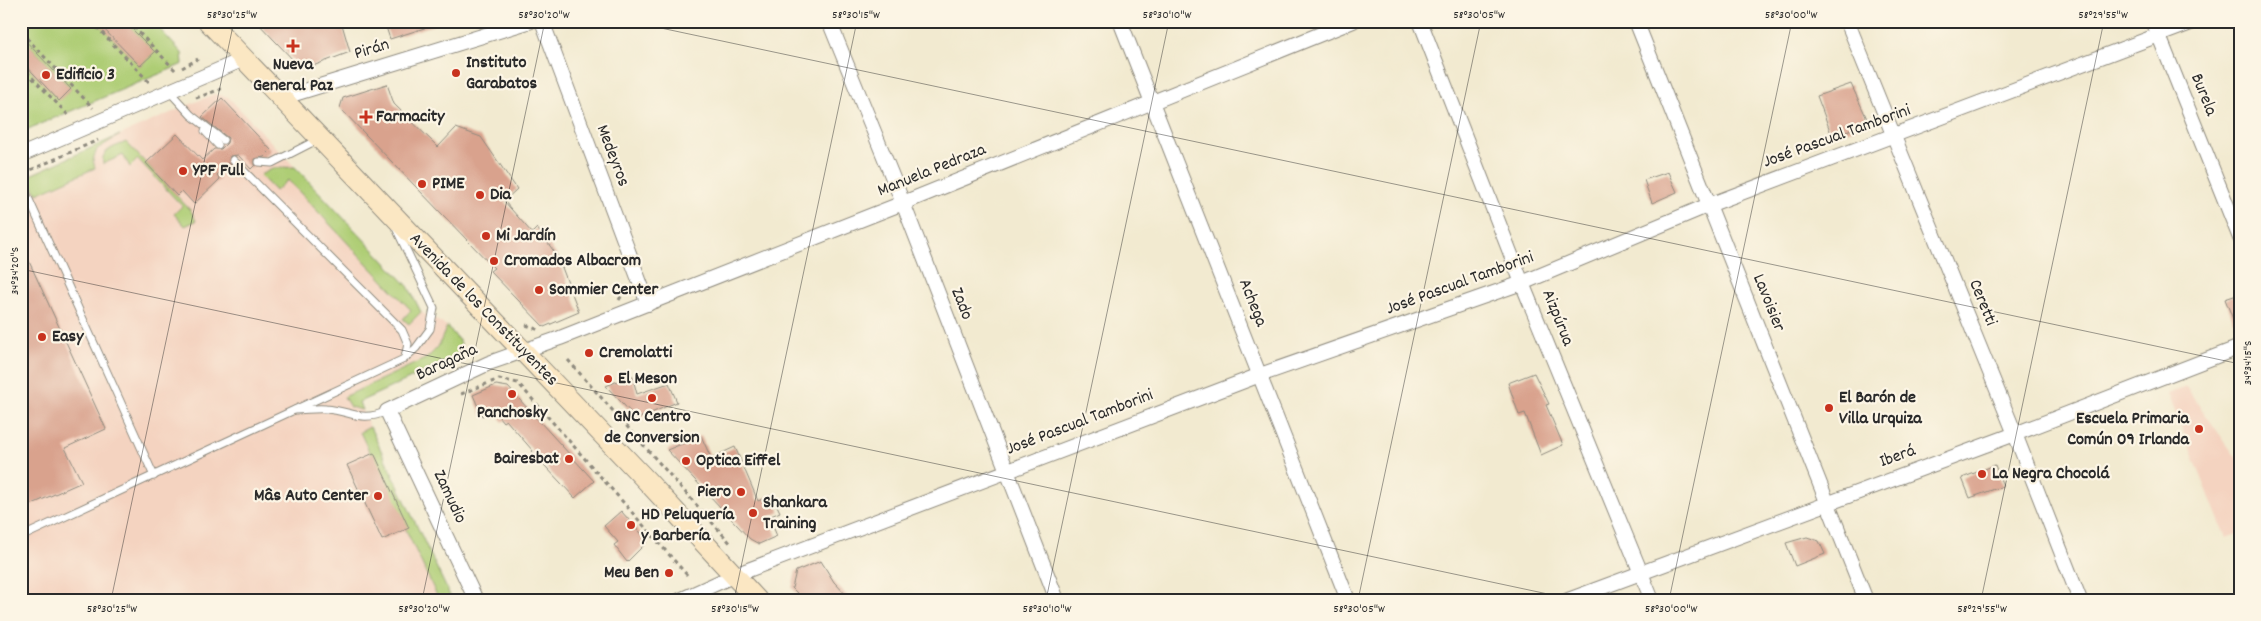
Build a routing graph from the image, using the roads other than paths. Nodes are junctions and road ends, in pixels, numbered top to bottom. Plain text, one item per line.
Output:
1 (208, 21) edge
2 (531, 21) edge
3 (542, 21) edge
4 (829, 21) edge
5 (1120, 21) edge
6 (1353, 21) edge
7 (1420, 21) edge
8 (1636, 21) edge
9 (1847, 21) edge
10 (2153, 21) edge
11 (2196, 21) edge
12 (2158, 35) junction
13 (244, 59) junction
14 (169, 91) junction
15 (281, 98) junction
16 (1151, 102) junction
17 (1894, 136) junction
18 (320, 138) junction
19 (221, 143) dead end
20 (21, 155) edge
21 (233, 160) dead end
22 (258, 162) dead end
23 (21, 182) edge
24 (903, 203) junction
25 (1709, 204) junction
26 (389, 212) junction
27 (2240, 238) edge
28 (1522, 283) junction
29 (648, 304) junction
30 (2240, 348) edge
31 (523, 352) junction
32 (404, 359) junction
33 (1260, 375) junction
34 (295, 410) junction
35 (387, 411) junction
36 (2015, 434) junction
37 (1005, 472) junction
38 (154, 476) junction
39 (1827, 502) junction
40 (21, 537) edge
41 (1641, 572) junction
42 (735, 576) junction
43 (476, 600) edge
44 (680, 600) edge
45 (757, 600) edge
46 (1057, 600) edge
47 (1348, 600) edge
48 (1568, 600) edge
49 (1652, 600) edge
50 (1866, 600) edge
51 (2080, 600) edge

1 - 13 main road, Avenida de los Constituyentes
2 - 15 street, Pirán
3 - 29 street, Medeyros
4 - 24 street, Zado
5 - 16 street, Achega
6 - 16 street, Manuela Pedraza
7 - 28 street, Aizpúrua
8 - 25 street, Lavoisier
9 - 17 street, Ceretti
10 - 12 street, Burela
11 - 12 street, José Pascual Tamborini
12 - 17 street, José Pascual Tamborini
12 - 27 street, Burela
13 - 14 street
13 - 15 main road, Avenida de los Constituyentes
14 - 19 lane
14 - 20 street
15 - 18 main road, Avenida de los Constituyentes
16 - 24 street, Manuela Pedraza
16 - 33 street, Achega
17 - 25 street, José Pascual Tamborini
17 - 36 street, Ceretti
18 - 22 lane
18 - 26 main road, Avenida de los Constituyentes
21 - 32 lane
23 - 38 lane
24 - 29 street, Manuela Pedraza
24 - 37 street, Zado
25 - 28 street, José Pascual Tamborini
25 - 39 street, Lavoisier
26 - 31 main road, Avenida de los Constituyentes
26 - 32 lane
28 - 33 street, José Pascual Tamborini
28 - 41 street, Aizpúrua
29 - 31 street, Manuela Pedraza
30 - 36 street, Iberá
31 - 35 street, Baragaña
31 - 42 main road, Avenida de los Constituyentes
32 - 34 lane
33 - 37 street, José Pascual Tamborini
33 - 47 street, Achega
34 - 35 lane
34 - 38 lane
35 - 43 street, Zamudio
36 - 39 street, Iberá
36 - 51 street, Ceretti
37 - 42 street, José Pascual Tamborini
37 - 46 street, Zado
38 - 40 lane
39 - 41 street, Iberá
39 - 50 street, Lavoisier
41 - 48 street, Iberá
41 - 49 street, Aizpúrua
42 - 44 street, José Pascual Tamborini
42 - 45 main road, Avenida de los Constituyentes

